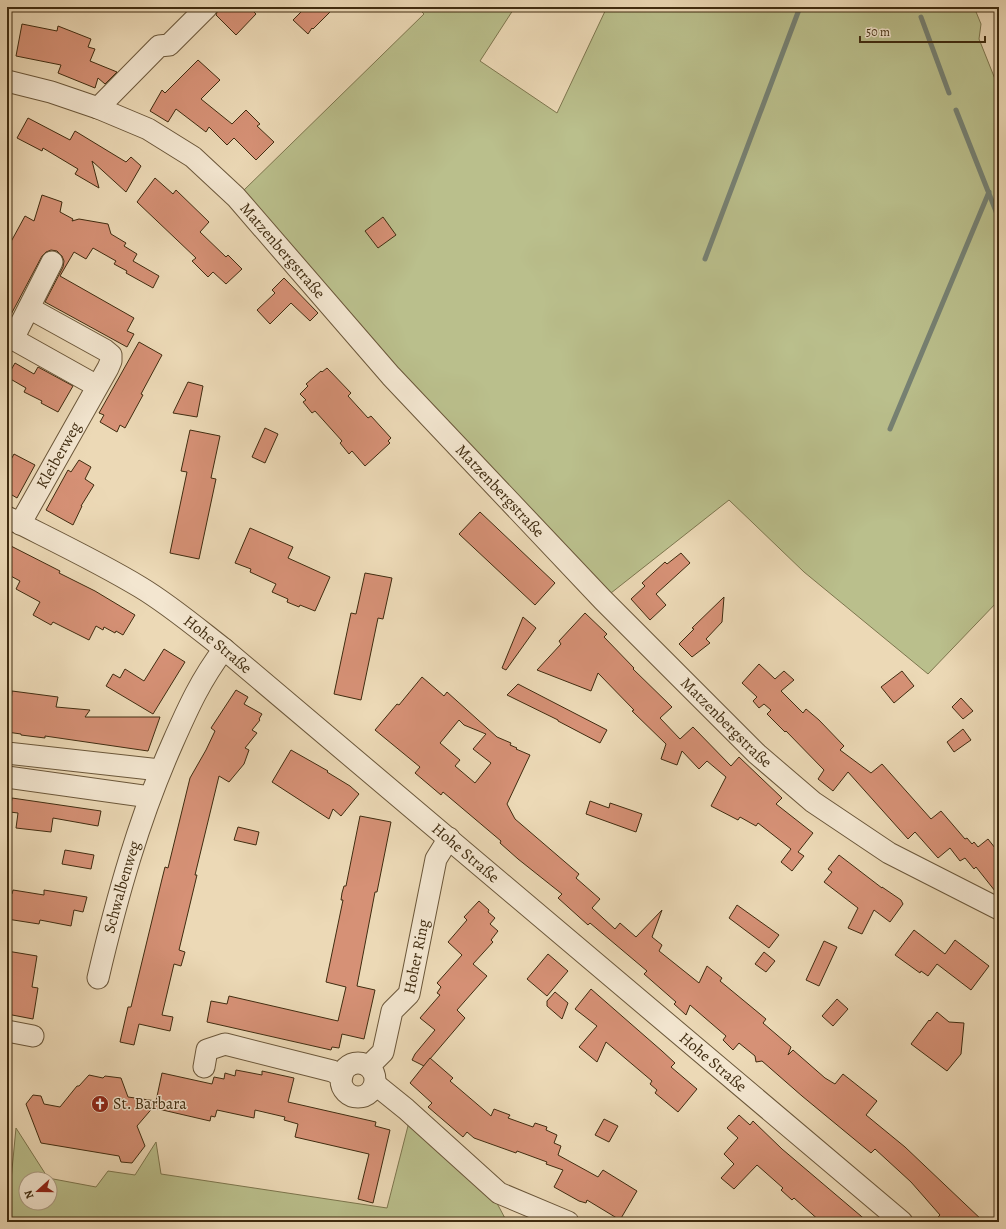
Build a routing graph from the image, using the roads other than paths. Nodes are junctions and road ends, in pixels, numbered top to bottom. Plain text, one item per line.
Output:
1 (207, 7) edge
2 (7, 81) edge
3 (98, 108) junction
4 (52, 262) dead end
5 (29, 308) junction
6 (97, 386) junction
7 (14, 521) edge
8 (224, 649) junction
9 (7, 753) edge
10 (160, 770) junction
11 (7, 778) edge
12 (150, 796) junction
13 (449, 838) junction
14 (999, 909) edge
15 (98, 978) dead end
16 (7, 1031) edge
17 (33, 1036) dead end
18 (204, 1067) dead end
19 (372, 1075) junction
20 (342, 1076) junction
21 (568, 1222) edge
22 (902, 1222) edge

1 - 3 street
2 - 3 street, Matzenbergstraße
3 - 14 street, Matzenbergstraße
4 - 5 street
5 - 6 street, Kleiberweg
5 - 6 street
6 - 7 street, Kleiberweg
7 - 8 street, Hohe Straße
8 - 10 street, Schwalbenweg
8 - 13 street, Hohe Straße
9 - 10 street
10 - 12 street, Schwalbenweg
11 - 12 street
12 - 15 street, Schwalbenweg
13 - 19 street, Hoher Ring
13 - 22 street, Hohe Straße
16 - 17 street
18 - 20 street
19 - 20 street
19 - 20 street, Hoher Ring
19 - 21 street

